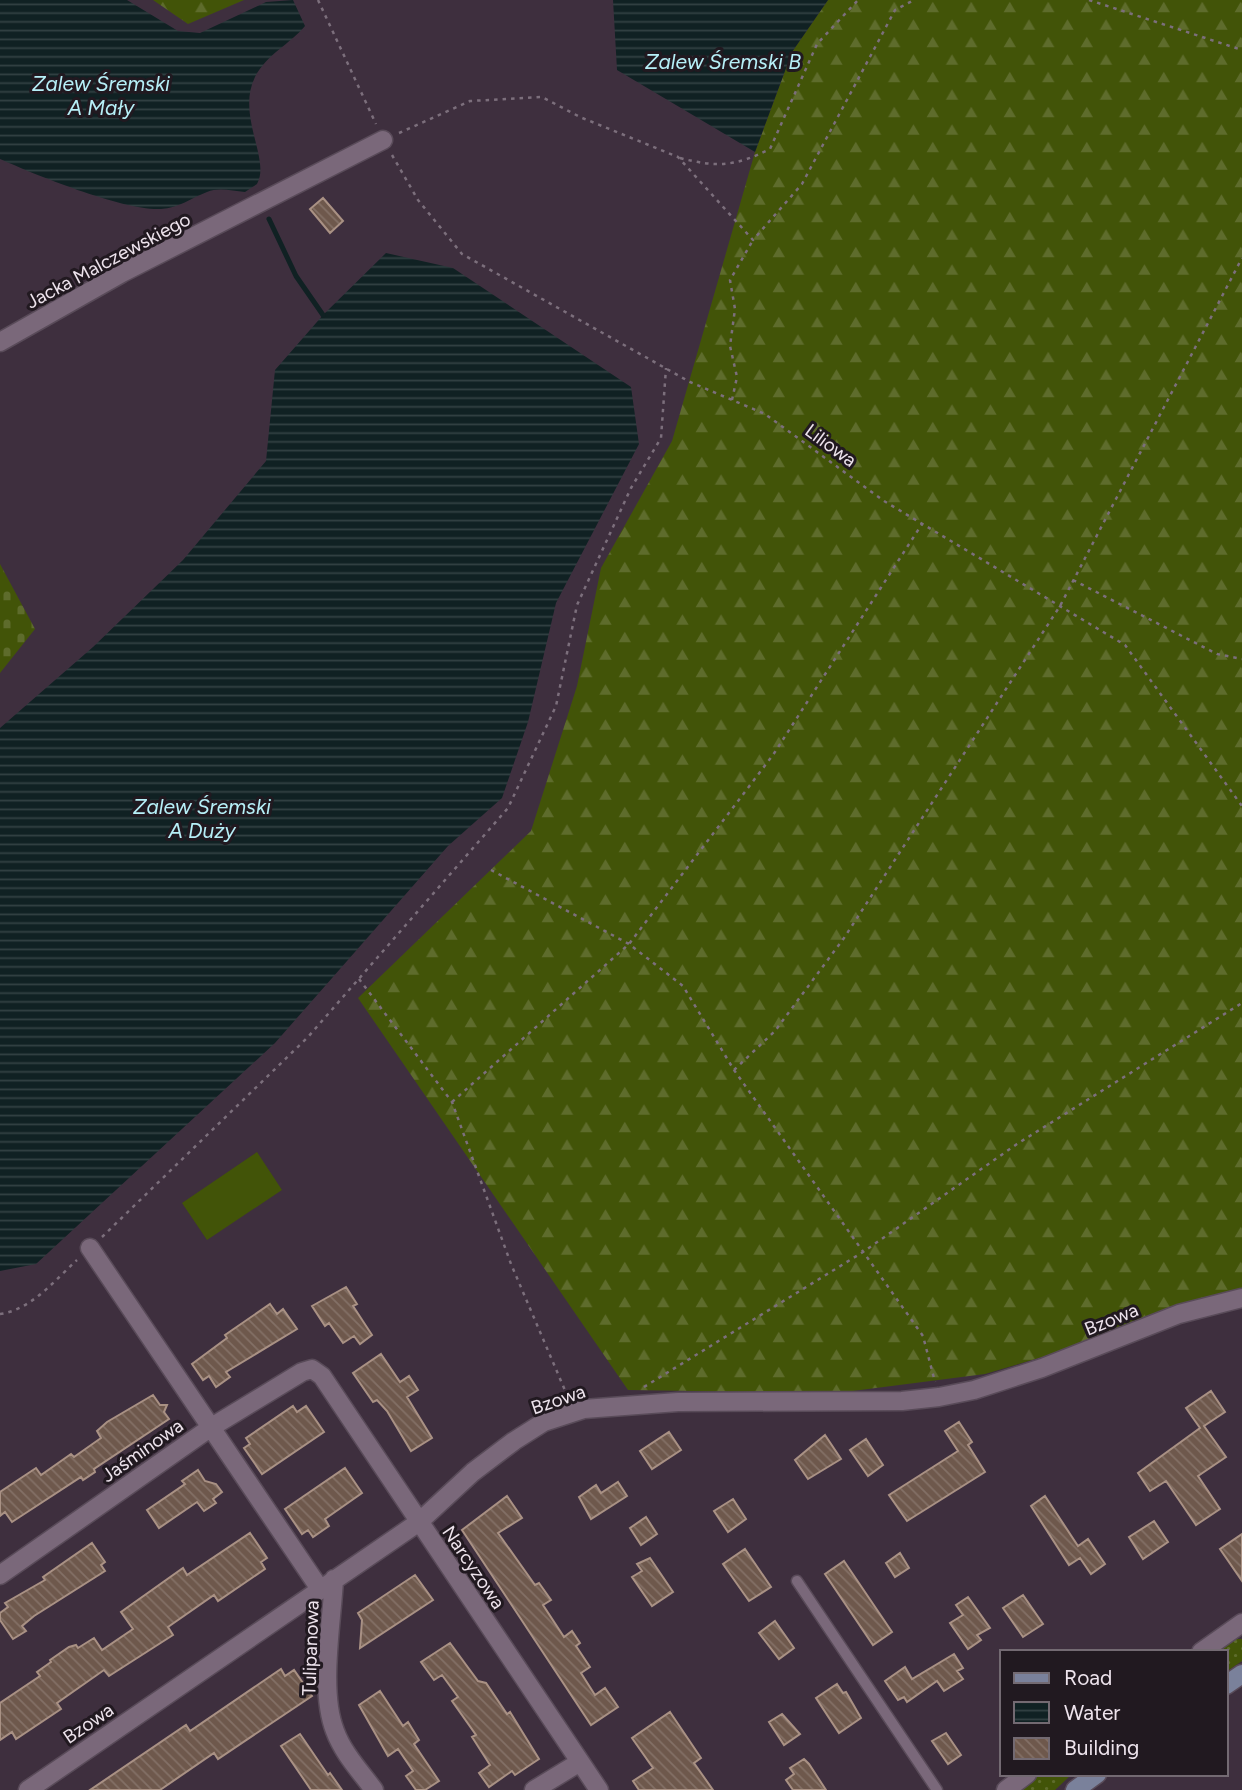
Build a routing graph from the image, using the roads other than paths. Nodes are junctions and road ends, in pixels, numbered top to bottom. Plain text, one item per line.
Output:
1 (383, 140) road end
2 (0, 342) edge
3 (90, 1248) road end
4 (1242, 1298) edge
5 (313, 1370) joint
6 (210, 1428) junction
7 (419, 1522) junction
8 (0, 1575) edge
9 (797, 1581) dead end
10 (327, 1584) junction
11 (1242, 1624) edge
12 (1204, 1650) edge
13 (580, 1762) junction
14 (1024, 1776) edge
15 (28, 1790) edge
16 (373, 1790) edge
17 (534, 1790) edge
18 (599, 1790) edge
19 (937, 1790) edge
20 (1006, 1790) edge

1 - 2 street, Jacka Malczewskiego
3 - 6 street
4 - 7 street, Bzowa
5 - 6 street, Jaśminowa
5 - 7 street, Narcyzowa
6 - 8 street, Jaśminowa
6 - 10 street
7 - 10 street, Bzowa
7 - 13 street, Narcyzowa
9 - 19 lane
10 - 15 street, Bzowa
10 - 16 street, Tulipanowa
11 - 12 street
13 - 17 street
13 - 18 street, Narcyzowa
14 - 20 street

